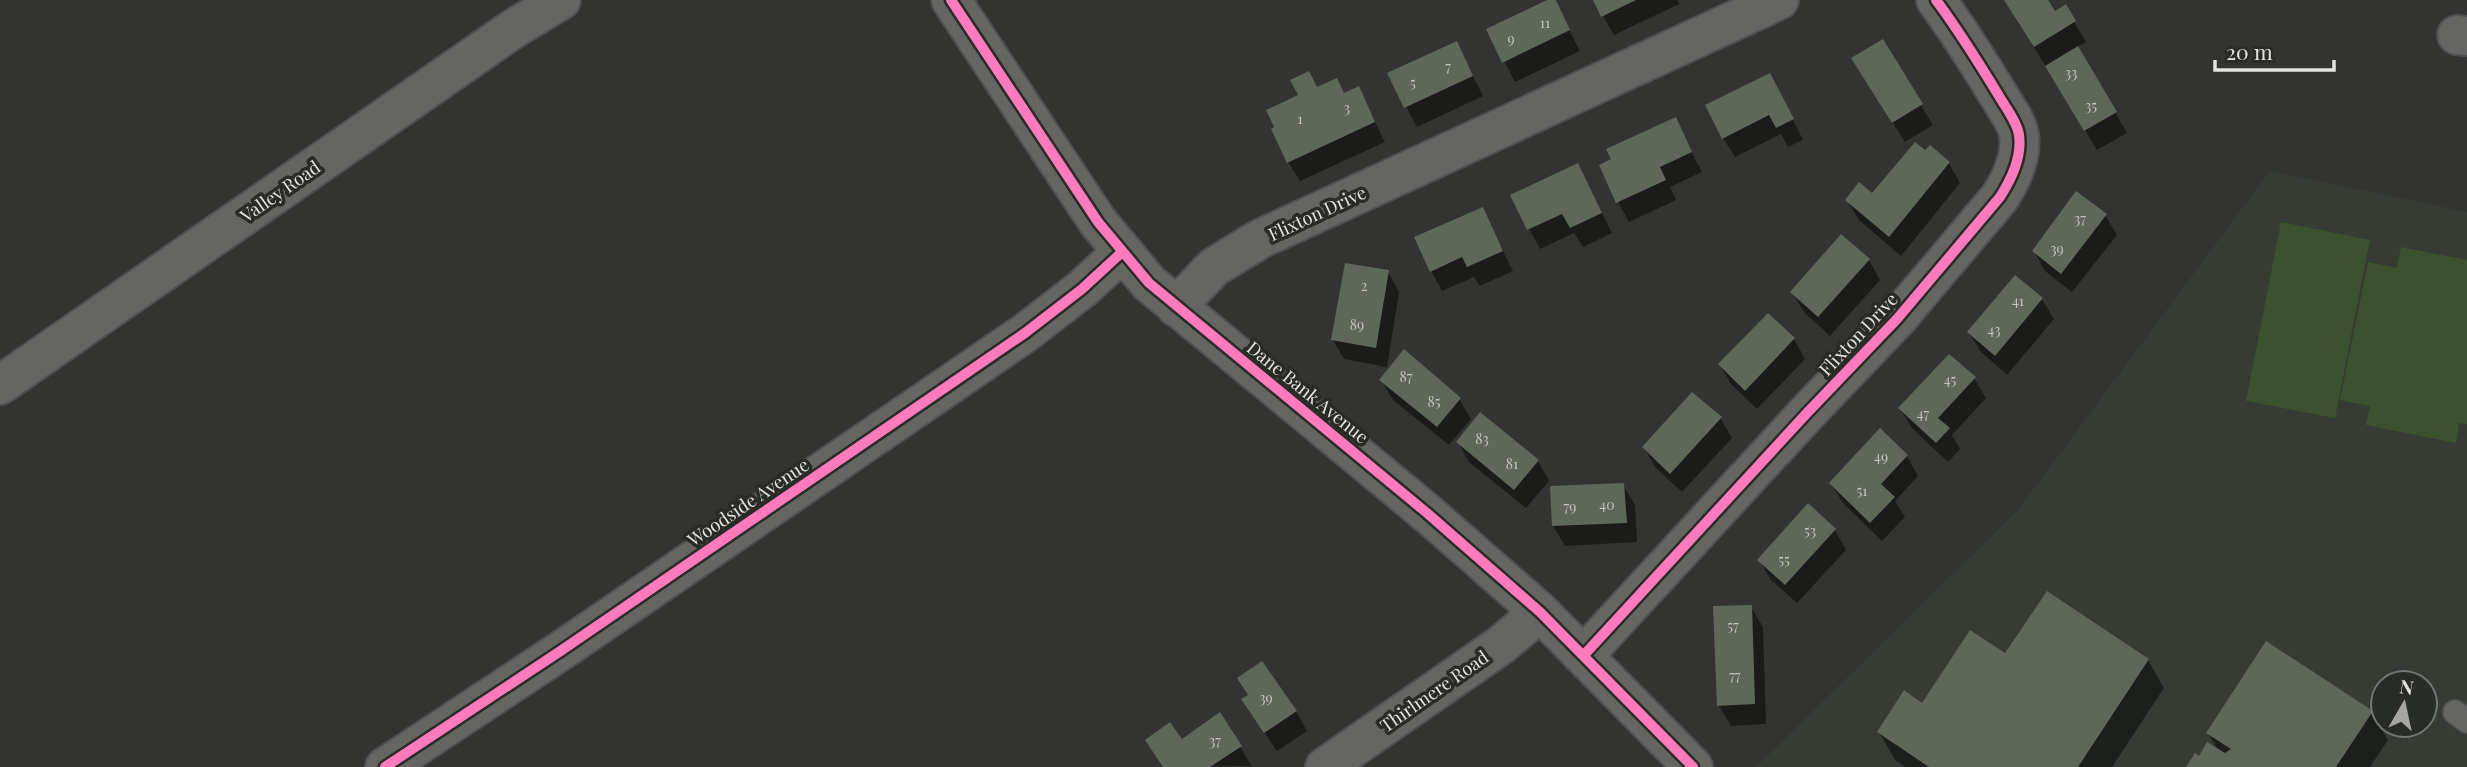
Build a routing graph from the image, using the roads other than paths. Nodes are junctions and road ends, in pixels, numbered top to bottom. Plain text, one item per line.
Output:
1 (561, 0) edge
2 (951, 0) edge
3 (1779, 0) edge
4 (1936, 0) edge
5 (1121, 253) junction
6 (1176, 307) junction
7 (0, 385) edge
8 (1540, 612) junction
9 (1584, 655) junction
10 (385, 767) edge
11 (1325, 767) edge
12 (1693, 767) edge

1 - 7 street, Valley Road
2 - 5 street, Dane Bank Avenue
3 - 6 street, Flixton Drive
4 - 9 street, Flixton Drive
5 - 6 street, Dane Bank Avenue
5 - 10 street, Woodside Avenue
6 - 8 street, Dane Bank Avenue
8 - 9 street, Dane Bank Avenue
8 - 11 street, Thirlmere Road
9 - 12 street, Dane Bank Avenue

